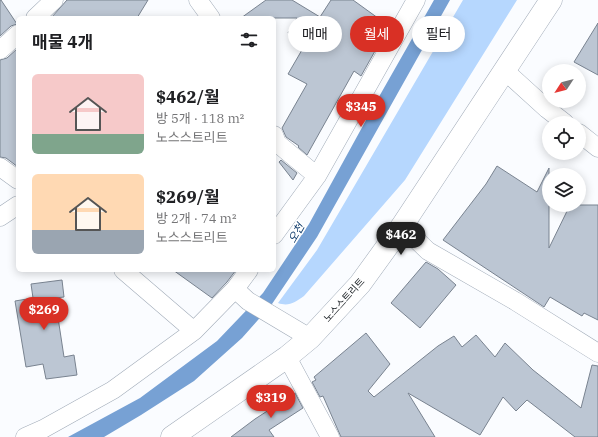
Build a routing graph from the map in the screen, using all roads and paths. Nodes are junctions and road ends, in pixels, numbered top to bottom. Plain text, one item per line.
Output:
1 (54, 0) edge
2 (198, 0) edge
3 (416, 0) edge
4 (551, 0) edge
5 (37, 16) edge
6 (210, 16) edge
7 (16, 36) edge
8 (0, 50) edge
9 (504, 70) junction
10 (556, 116) edge
11 (586, 139) edge
12 (276, 140) edge
13 (598, 148) edge
14 (0, 167) edge
15 (317, 176) junction
16 (16, 179) edge
17 (16, 206) edge
18 (0, 217) edge
19 (402, 226) junction
20 (276, 232) edge
21 (125, 272) edge
22 (248, 272) edge
23 (242, 295) junction
24 (194, 331) junction
25 (310, 338) junction
26 (598, 353) edge
27 (287, 357) junction
28 (25, 437) edge
29 (172, 437) edge
30 (330, 437) edge

1 - 5 street
2 - 6 street
3 - 15 street
4 - 9 main road, 노스스트리트
7 - 8 street
9 - 10 street
9 - 19 main road, 노스스트리트
11 - 13 street
12 - 15 street
14 - 16 street
15 - 20 street
17 - 18 street
19 - 25 main road, 노스스트리트
19 - 26 street
21 - 24 street
22 - 23 street
23 - 24 street
23 - 25 street
24 - 28 street
25 - 27 main road, 노스스트리트
27 - 29 main road, 노스스트리트
27 - 30 street

